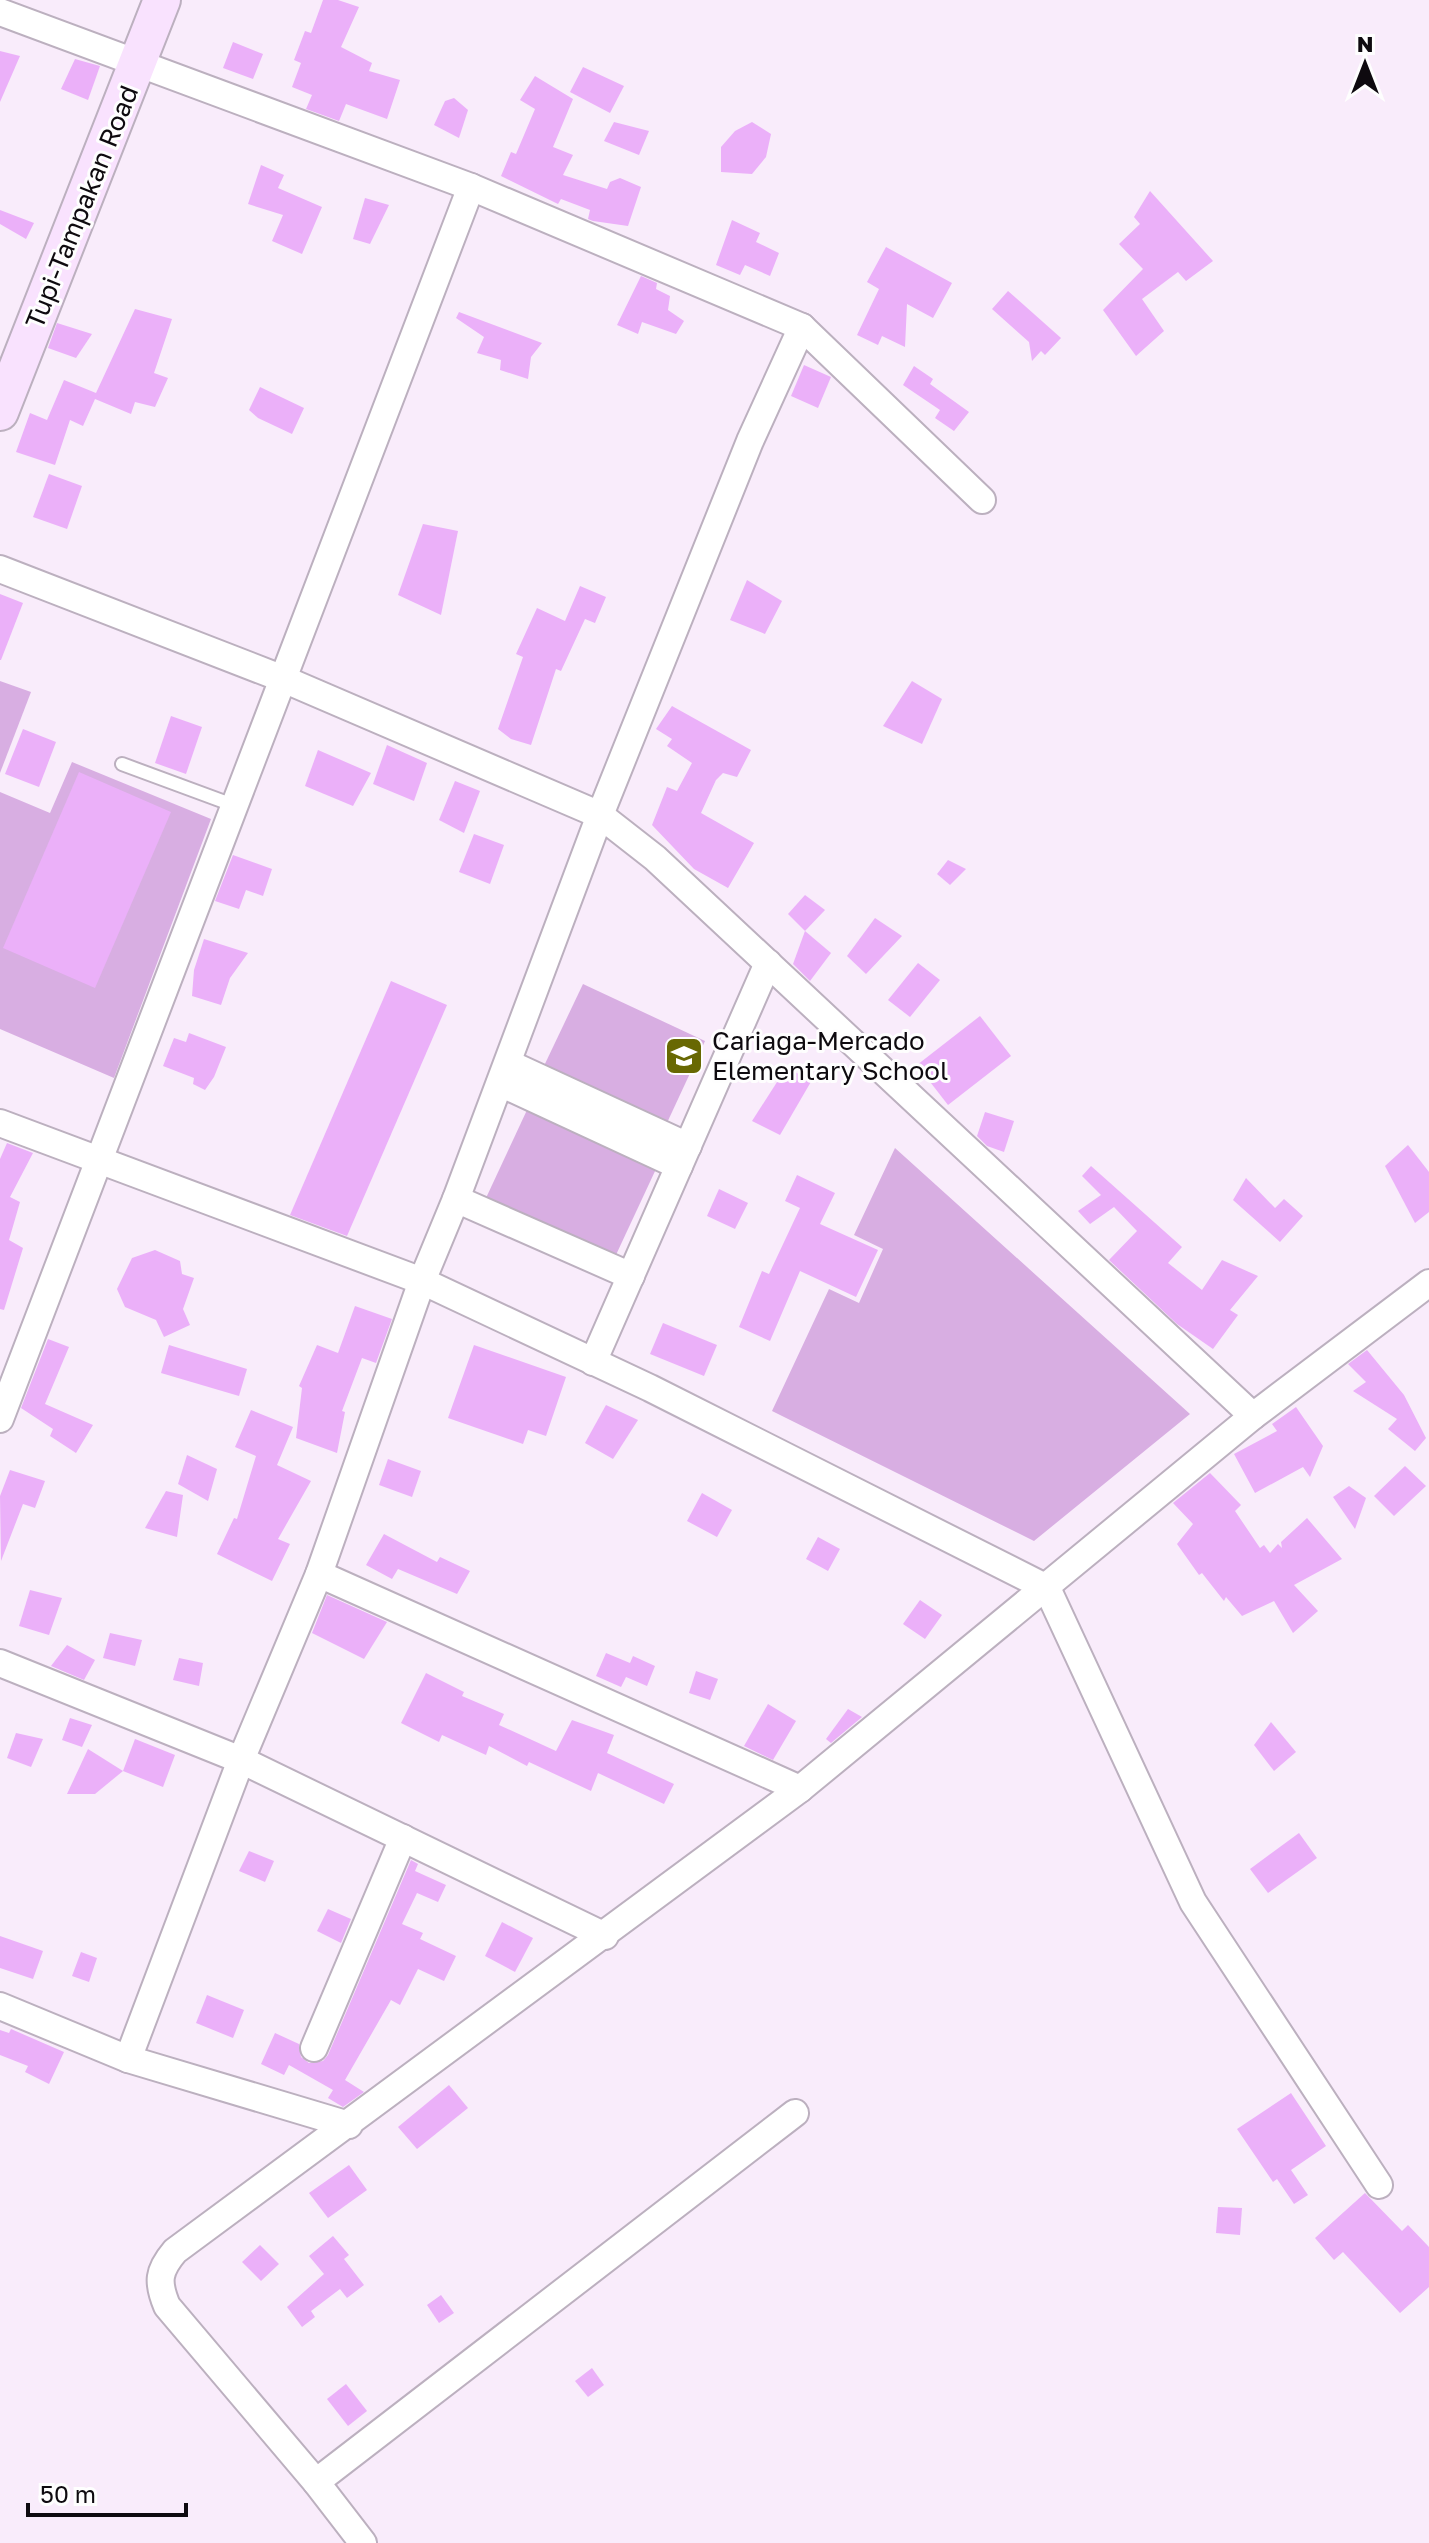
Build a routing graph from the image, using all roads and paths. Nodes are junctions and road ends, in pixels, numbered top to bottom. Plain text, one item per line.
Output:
1 (162, 0) edge
2 (0, 12) edge
3 (140, 61) junction
4 (471, 187) junction
5 (802, 327) junction
6 (0, 412) edge
7 (982, 500) dead end
8 (0, 569) edge
9 (281, 678) junction
10 (122, 764) dead end
11 (233, 805) junction
12 (600, 815) junction
13 (768, 963) junction
14 (504, 1073) junction
15 (0, 1123) edge
16 (684, 1156) junction
17 (99, 1162) junction
18 (456, 1199) junction
19 (631, 1276) junction
20 (422, 1281) junction
21 (1429, 1283) edge
22 (593, 1362) junction
23 (1253, 1416) junction
24 (0, 1419) edge
25 (319, 1574) junction
26 (1047, 1588) junction
27 (0, 1663) edge
28 (241, 1760) junction
29 (800, 1789) junction
30 (403, 1838) junction
31 (605, 1936) junction
32 (0, 2006) edge
33 (314, 2048) dead end
34 (128, 2059) junction
35 (795, 2113) dead end
36 (349, 2125) junction
37 (1379, 2185) dead end
38 (316, 2482) junction
39 (363, 2543) edge

1 - 3 main road, Tupi-Tampakan Road
2 - 3 street
3 - 4 street
3 - 6 main road, Tupi-Tampakan Road
4 - 5 street
4 - 9 street
5 - 7 street
5 - 12 street
8 - 9 street
9 - 11 street
9 - 12 street
10 - 11 lane
11 - 17 street
12 - 13 street
12 - 14 street
13 - 16 street
13 - 23 street
14 - 16 street
14 - 18 street
15 - 17 street
16 - 19 street
17 - 20 street
17 - 24 street
18 - 19 street
18 - 20 street
19 - 22 street
20 - 22 street
20 - 25 street
21 - 23 street
22 - 26 street
23 - 26 street
25 - 28 street
25 - 29 street
26 - 29 street
26 - 37 street
27 - 28 street
28 - 30 street
28 - 34 street
29 - 31 street
30 - 31 street
30 - 33 street
31 - 36 street
32 - 34 street
34 - 36 street
35 - 38 street
36 - 38 street
38 - 39 street

